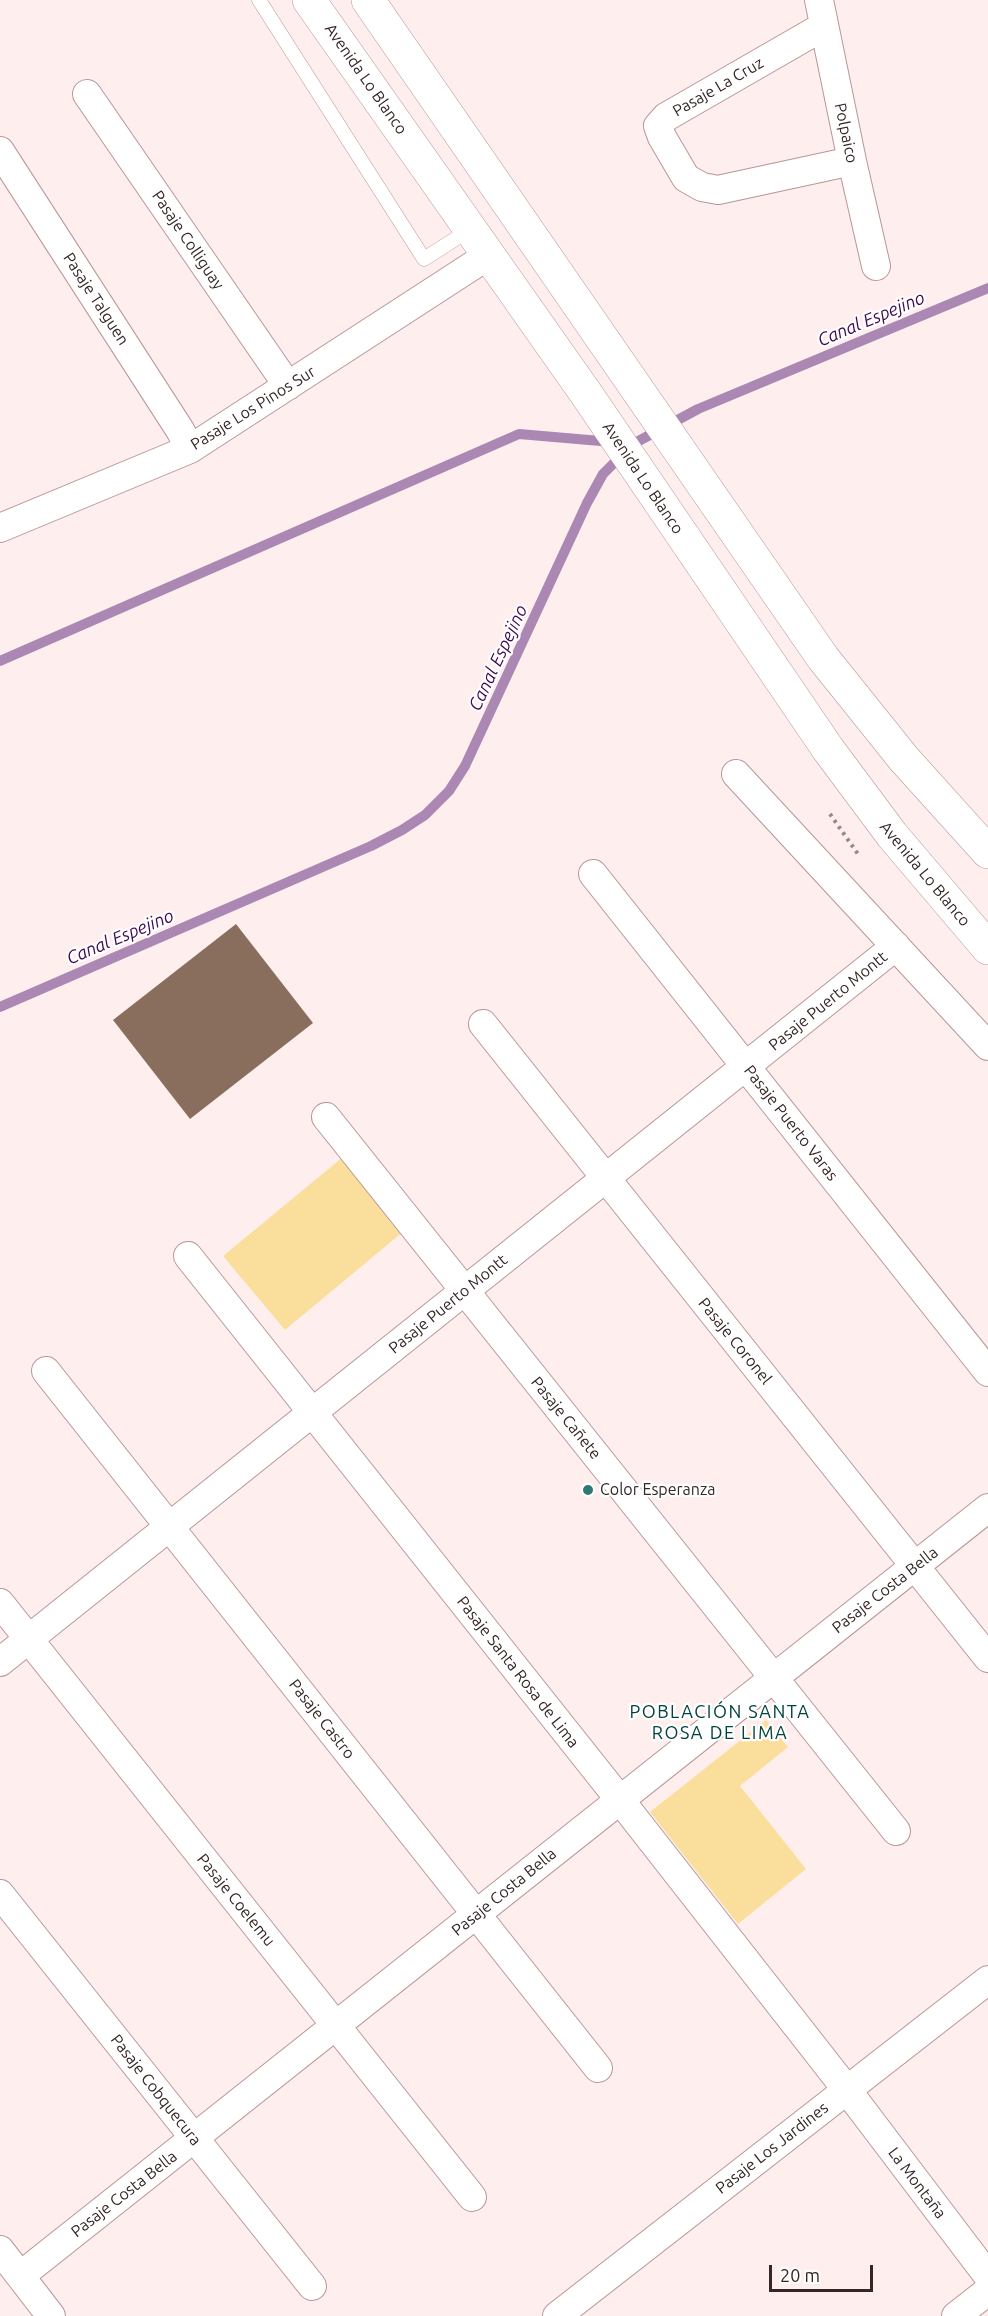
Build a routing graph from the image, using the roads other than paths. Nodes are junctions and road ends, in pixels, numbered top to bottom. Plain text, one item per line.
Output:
1 (259, 0) edge
2 (309, 0) edge
3 (368, 0) edge
4 (822, 13) edge
5 (87, 94) dead end
6 (0, 151) edge
7 (852, 161) junction
8 (471, 229) junction
9 (489, 255) junction
10 (876, 266) dead end
11 (288, 386) junction
12 (190, 449) junction
13 (0, 528) edge
14 (736, 774) dead end
15 (988, 852) edge
16 (593, 874) dead end
17 (896, 946) junction
18 (988, 948) edge
19 (483, 1024) dead end
20 (988, 1046) edge
21 (746, 1066) junction
22 (326, 1117) dead end
23 (605, 1178) junction
24 (188, 1256) dead end
25 (465, 1290) junction
26 (46, 1371) dead end
27 (988, 1372) edge
28 (312, 1413) junction
29 (988, 1508) edge
30 (170, 1526) junction
31 (915, 1566) junction
32 (0, 1603) edge
33 (29, 1639) junction
34 (988, 1658) edge
35 (0, 1662) edge
36 (774, 1678) junction
37 (620, 1800) junction
38 (896, 1831) dead end
39 (0, 1894) edge
40 (476, 1914) junction
41 (988, 1980) edge
42 (337, 2025) junction
43 (598, 2068) dead end
44 (847, 2090) junction
45 (195, 2138) junction
46 (472, 2197) dead end
47 (0, 2250) edge
48 (20, 2276) junction
49 (988, 2276) edge
50 (312, 2286) dead end
51 (988, 2291) edge
52 (51, 2316) edge
53 (557, 2316) edge
54 (956, 2316) edge

1 - 8 lane
2 - 8 main road, Avenida Lo Blanco
3 - 15 main road
4 - 7 street, Polpaico
4 - 7 street, Pasaje La Cruz
5 - 11 street, Pasaje Colliguay
6 - 12 street, Pasaje Talguen
7 - 10 street, Polpaico
8 - 9 main road, Avenida Lo Blanco
9 - 11 street, Pasaje Los Pinos Sur
9 - 18 main road, Avenida Lo Blanco
11 - 12 street, Pasaje Los Pinos Sur
12 - 13 street, Pasaje Los Pinos Sur
14 - 17 street
16 - 21 street, Pasaje Puerto Varas
17 - 20 street
17 - 21 street, Pasaje Puerto Montt
19 - 23 street, Pasaje Coronel
21 - 23 street, Pasaje Puerto Montt
21 - 27 street, Pasaje Puerto Varas
22 - 25 street, Pasaje Cañete
23 - 25 street, Pasaje Puerto Montt
23 - 31 street, Pasaje Coronel
24 - 28 street, Pasaje Santa Rosa de Lima
25 - 28 street, Pasaje Puerto Montt
25 - 36 street, Pasaje Cañete
26 - 30 street, Pasaje Castro
28 - 30 street, Pasaje Puerto Montt
28 - 37 street, Pasaje Santa Rosa de Lima
29 - 31 street, Pasaje Costa Bella
30 - 33 street, Pasaje Puerto Montt
30 - 40 street, Pasaje Castro
31 - 34 street, Pasaje Coronel
31 - 36 street, Pasaje Costa Bella
32 - 33 street, Pasaje Coelemu
33 - 35 street, Pasaje Puerto Montt
33 - 42 street, Pasaje Coelemu
36 - 37 street, Pasaje Costa Bella
36 - 38 street, Pasaje Cañete
37 - 40 street, Pasaje Costa Bella
37 - 44 street, Pasaje Santa Rosa de Lima
39 - 45 street, Pasaje Cobquecura
40 - 42 street, Pasaje Costa Bella
40 - 43 street, Pasaje Castro
41 - 44 street, Pasaje Los Jardines
42 - 45 street, Pasaje Costa Bella
42 - 46 street, Pasaje Coelemu
44 - 49 street, La Montaña
44 - 53 street, Pasaje Los Jardines
45 - 48 street, Pasaje Costa Bella
45 - 50 street, Pasaje Cobquecura
47 - 48 street
48 - 52 street
51 - 54 street

